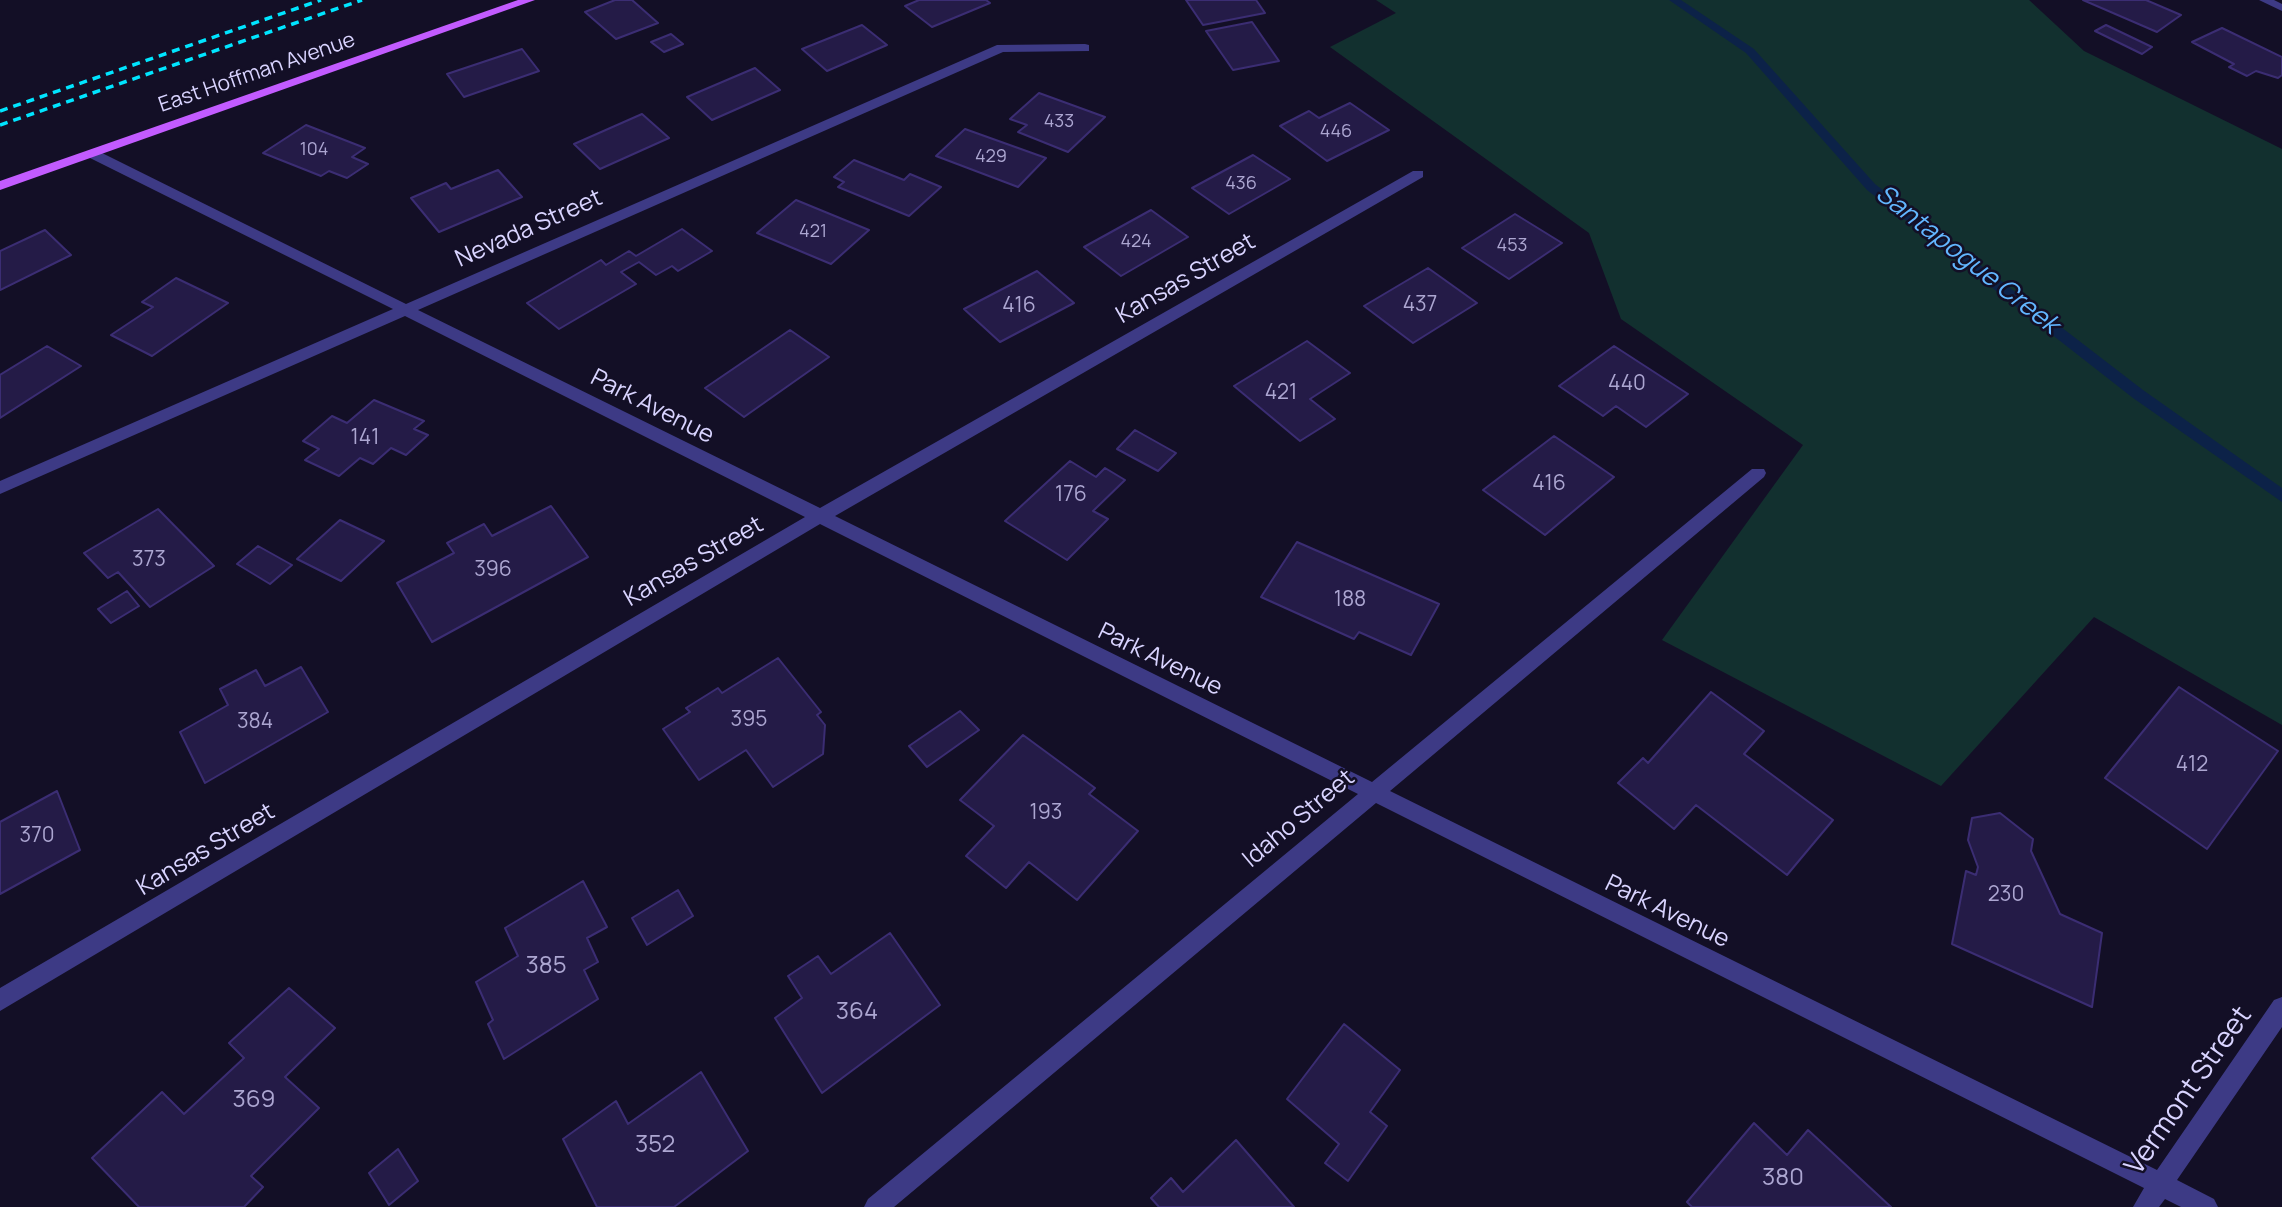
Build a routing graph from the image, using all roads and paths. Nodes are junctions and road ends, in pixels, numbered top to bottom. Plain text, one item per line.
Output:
1 (529, 0) edge
2 (1085, 48) dead end
3 (93, 154) junction
4 (1418, 174) dead end
5 (0, 187) edge
6 (403, 309) junction
7 (1758, 473) dead end
8 (0, 488) edge
9 (818, 518) junction
10 (1371, 793) junction
11 (0, 1000) edge
12 (2282, 1008) edge
13 (2160, 1184) junction
14 (876, 1207) edge
15 (2145, 1207) edge
16 (2206, 1207) edge

1 - 3 main road, East Hoffman Avenue
2 - 6 street, Nevada Street
3 - 5 main road, East Hoffman Avenue
3 - 6 street, Park Avenue
4 - 9 street, Kansas Street
6 - 8 street, Nevada Street
6 - 9 street, Park Avenue
7 - 10 street, Idaho Street
9 - 10 street, Park Avenue
9 - 11 street, Kansas Street
10 - 13 street, Park Avenue
10 - 14 street, Idaho Street
12 - 13 street, Vermont Street
13 - 15 street, Vermont Street
13 - 16 street, Park Avenue

